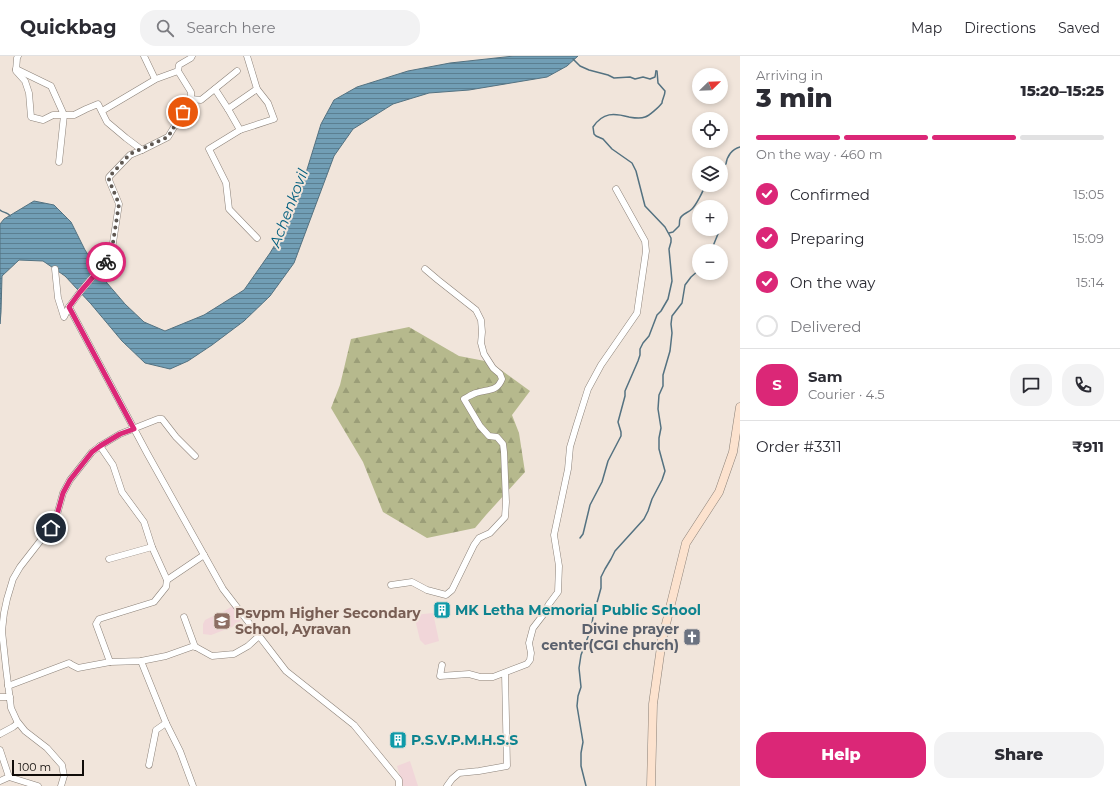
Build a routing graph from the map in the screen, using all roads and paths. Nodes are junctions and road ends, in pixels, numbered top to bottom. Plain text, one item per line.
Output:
1 (18, 56) edge
2 (144, 56) edge
3 (192, 56) edge
4 (247, 56) edge
5 (16, 69) junction
6 (178, 71) junction
7 (237, 71) dead end
8 (155, 79) junction
9 (215, 89) junction
10 (257, 89) junction
11 (191, 99) junction
12 (228, 109) junction
13 (102, 111) junction
14 (64, 115) junction
15 (240, 130) junction
16 (142, 150) junction
17 (59, 162) dead end
18 (616, 189) dead end
19 (257, 238) dead end
20 (55, 269) dead end
21 (425, 269) dead end
22 (69, 307) junction
23 (740, 407) edge
24 (134, 429) junction
25 (100, 446) junction
26 (195, 456) dead end
27 (152, 547) junction
28 (204, 555) junction
29 (109, 559) dead end
30 (167, 580) junction
31 (391, 585) dead end
32 (184, 617) dead end
33 (259, 636) junction
34 (195, 646) junction
35 (142, 660) junction
36 (110, 662) junction
37 (442, 666) dead end
38 (504, 673) junction
39 (8, 686) junction
40 (0, 697) edge
41 (10, 697) junction
42 (18, 723) junction
43 (166, 723) junction
44 (0, 734) edge
45 (0, 750) edge
46 (149, 765) dead end
47 (8, 777) junction
48 (0, 780) edge
49 (38, 786) edge
50 (61, 786) edge
51 (193, 786) edge
52 (400, 786) edge
53 (447, 786) edge
54 (651, 786) edge

1 - 5 street
2 - 8 street
3 - 6 street
4 - 10 street
5 - 14 street
5 - 14 street
6 - 8 street
6 - 11 street
7 - 9 street
8 - 13 street
9 - 11 street
9 - 12 street
10 - 12 street
10 - 15 street
11 - 16 street
12 - 15 street
13 - 14 street
13 - 16 street
14 - 17 street
15 - 19 street
16 - 22 street
18 - 38 street
20 - 22 street
21 - 31 street
22 - 24 street
23 - 54 main road
24 - 25 street
24 - 26 street
24 - 28 street
25 - 27 street
25 - 39 street
27 - 29 street
27 - 30 street
28 - 30 street
28 - 33 street
30 - 36 street
32 - 34 street
33 - 34 street
33 - 52 street
34 - 35 street
35 - 36 street
35 - 43 street
36 - 39 street
37 - 38 street
38 - 53 street
39 - 41 street
40 - 41 street
41 - 42 street
42 - 44 street
42 - 50 street
43 - 46 street
43 - 51 street
45 - 47 street
47 - 48 street
47 - 49 street

